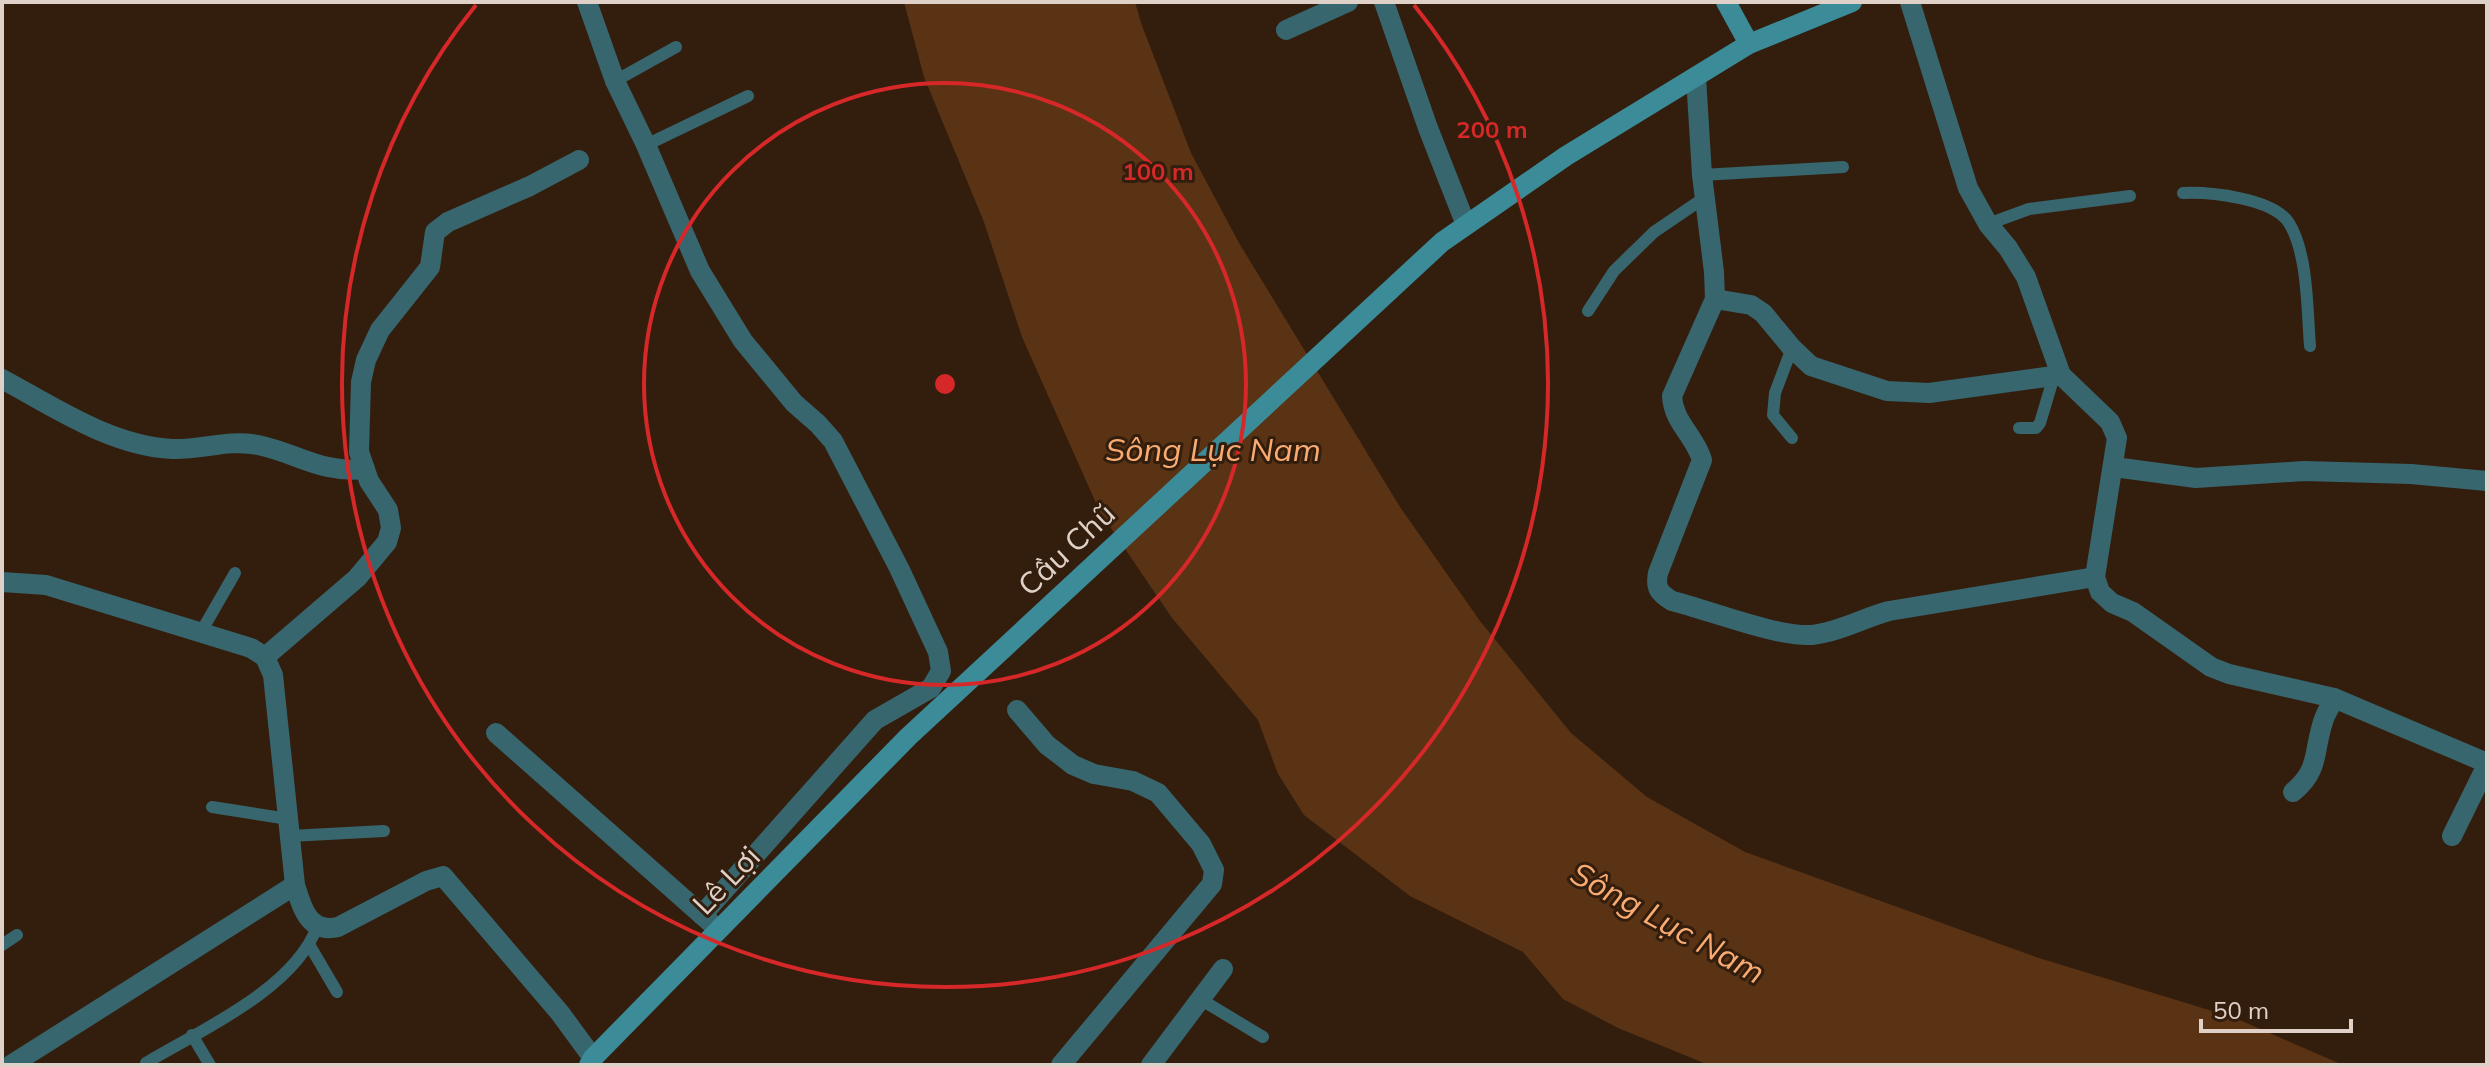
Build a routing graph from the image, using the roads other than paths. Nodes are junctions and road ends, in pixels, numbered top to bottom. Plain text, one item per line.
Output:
1 (587, 2) edge
2 (1348, 2) edge
3 (1384, 2) edge
4 (1726, 2) edge
5 (1852, 2) edge
6 (1910, 2) edge
7 (1286, 30) dead end
8 (1749, 44) junction
9 (676, 47) dead end
10 (1696, 77) junction
11 (615, 81) junction
12 (748, 96) dead end
13 (646, 145) junction
14 (579, 160) dead end
15 (1843, 167) dead end
16 (1702, 175) junction
17 (2183, 193) dead end
18 (2130, 196) dead end
19 (1704, 198) junction
20 (1988, 224) junction
21 (1466, 225) junction
22 (1715, 299) junction
23 (1588, 311) dead end
24 (2310, 346) dead end
25 (1792, 348) junction
26 (2058, 375) junction
27 (2, 379) edge
28 (2019, 428) dead end
29 (1792, 438) dead end
30 (2114, 467) junction
31 (365, 469) junction
32 (2487, 481) edge
33 (235, 573) dead end
34 (2095, 577) junction
35 (2, 582) edge
36 (201, 632) junction
37 (265, 657) junction
38 (2334, 698) junction
39 (1017, 710) dead end
40 (496, 733) dead end
41 (908, 737) joint
42 (2487, 764) edge
43 (2293, 792) dead end
44 (212, 807) dead end
45 (289, 827) junction
46 (384, 831) dead end
47 (2452, 836) dead end
48 (295, 885) junction
49 (702, 915) junction
50 (719, 930) junction
51 (17, 935) dead end
52 (314, 937) junction
53 (2, 945) edge
54 (1223, 969) dead end
55 (337, 992) dead end
56 (1200, 999) junction
57 (192, 1035) junction
58 (1263, 1037) dead end
59 (591, 1062) edge
60 (146, 1063) edge
61 (11, 1065) edge
62 (210, 1065) edge
63 (1061, 1065) edge
64 (1151, 1065) edge

1 - 11 street
2 - 7 street
3 - 21 street
4 - 8 street
5 - 8 street, Cầu Chũ
6 - 20 street
8 - 10 street, Cầu Chũ
9 - 11 lane
10 - 16 street
10 - 21 street, Cầu Chũ
11 - 13 street
12 - 13 lane
13 - 49 street
14 - 31 street
15 - 16 lane
16 - 19 street
17 - 24 lane
18 - 20 lane
19 - 22 street
19 - 23 lane
20 - 26 street
21 - 41 street, Cầu Chũ
22 - 25 street
22 - 34 street
25 - 26 street
25 - 29 lane
26 - 28 lane
26 - 30 street
27 - 31 street
30 - 32 street
30 - 34 street
31 - 37 street
33 - 36 lane
34 - 38 street
35 - 36 street
36 - 37 street
37 - 45 street
38 - 42 street
38 - 43 street
39 - 63 street
40 - 49 street
41 - 50 street, Lê Lợi
42 - 47 street
44 - 45 lane
45 - 46 lane
45 - 48 street
48 - 52 street
48 - 61 street
49 - 50 street
50 - 59 street, Lê Lợi
51 - 53 lane
52 - 55 lane
52 - 57 lane
52 - 59 street
54 - 56 street
56 - 58 lane
56 - 64 street
57 - 60 lane
57 - 62 lane

